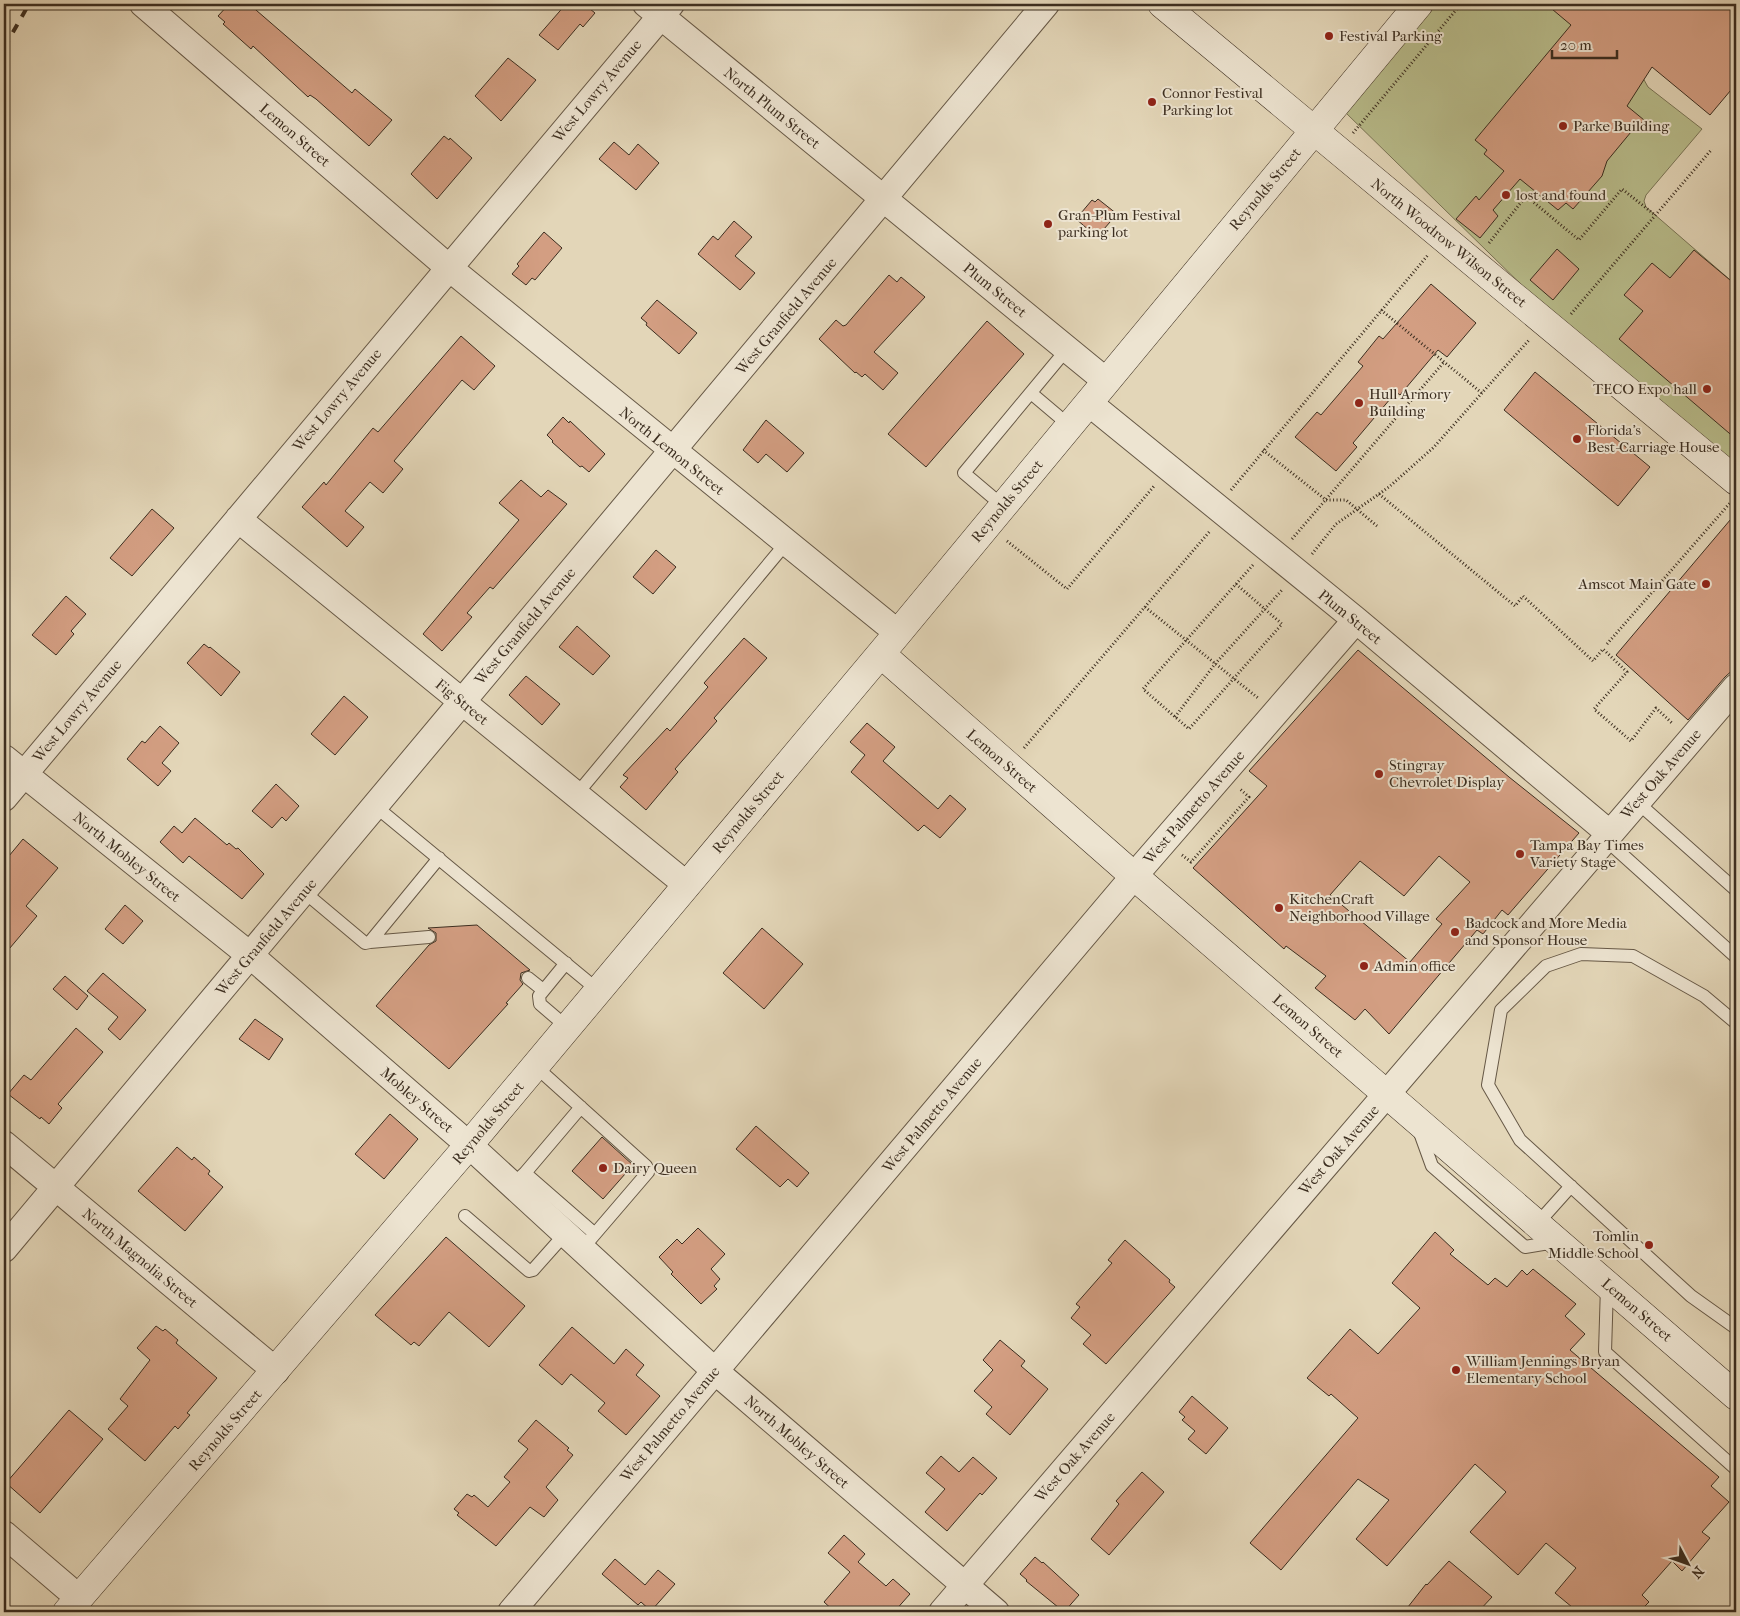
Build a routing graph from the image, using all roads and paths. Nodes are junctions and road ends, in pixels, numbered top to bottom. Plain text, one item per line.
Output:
1 (143, 4) edge
2 (1046, 4) edge
3 (1162, 4) edge
4 (1419, 4) edge
5 (1461, 4) edge
6 (659, 8) edge
7 (1313, 130) junction
8 (1350, 138) dead end
9 (1712, 149) dead end
10 (884, 199) junction
11 (1655, 215) junction
12 (1442, 237) junction
13 (1484, 249) dead end
14 (448, 267) junction
15 (1381, 310) junction
16 (1545, 322) junction
17 (1067, 349) junction
18 (1444, 362) junction
19 (1106, 381) junction
20 (1030, 393) junction
21 (1483, 394) junction
22 (1089, 403) junction
23 (1070, 426) junction
24 (1263, 450) junction
25 (673, 452) junction
26 (1736, 481) edge
27 (1162, 490) dead end
28 (1379, 494) junction
29 (1736, 496) edge
30 (1326, 500) junction
31 (1003, 506) junction
32 (1216, 507) junction
33 (1357, 509) junction
34 (238, 519) junction
35 (1377, 526) dead end
36 (1012, 532) dead end
37 (1006, 540) junction
38 (787, 542) junction
39 (1000, 548) dead end
40 (1268, 549) junction
41 (1296, 573) junction
42 (1236, 584) junction
43 (1145, 608) junction
44 (1266, 609) junction
45 (1356, 620) junction
46 (898, 633) junction
47 (1186, 640) junction
48 (1607, 644) dead end
49 (880, 654) junction
50 (1215, 664) junction
51 (1234, 678) junction
52 (1736, 688) edge
53 (462, 702) junction
54 (1276, 712) junction
55 (1175, 717) junction
56 (1676, 726) dead end
57 (1023, 748) dead end
58 (4, 758) edge
59 (24, 774) junction
60 (1236, 785) dead end
61 (576, 795) junction
62 (4, 798) edge
63 (1637, 802) junction
64 (375, 806) junction
65 (1607, 836) junction
66 (1179, 853) dead end
67 (439, 858) junction
68 (1134, 876) junction
69 (687, 885) junction
70 (1736, 890) edge
71 (303, 892) junction
72 (429, 937) dead end
73 (370, 942) junction
74 (251, 956) junction
75 (1736, 957) edge
76 (566, 963) junction
77 (528, 978) dead end
78 (543, 990) junction
79 (599, 990) junction
80 (1736, 1023) edge
81 (568, 1028) junction
82 (535, 1066) junction
83 (1387, 1094) junction
84 (581, 1107) junction
85 (1415, 1118) junction
86 (4, 1144) edge
87 (469, 1145) junction
88 (518, 1179) junction
89 (1571, 1186) junction
90 (56, 1188) junction
91 (465, 1216) dead end
92 (1538, 1224) junction
93 (581, 1239) junction
94 (1558, 1241) junction
95 (4, 1249) edge
96 (602, 1267) joint
97 (1607, 1284) junction
98 (1736, 1328) edge
99 (276, 1371) junction
100 (715, 1371) junction
101 (1736, 1396) edge
102 (1736, 1469) edge
103 (4, 1534) edge
104 (965, 1586) junction
105 (73, 1605) edge
106 (511, 1612) edge
107 (942, 1612) edge
108 (996, 1612) edge

1 - 14 street, Lemon Street
2 - 10 street, West Granfield Avenue
3 - 7 main road, North Woodrow Wilson Street
4 - 7 main road, Reynolds Street
5 - 8 path
6 - 10 street, North Plum Street
6 - 14 street, West Lowry Avenue
7 - 12 main road, North Woodrow Wilson Street
7 - 19 main road, Reynolds Street
9 - 11 path
10 - 17 street, Plum Street
10 - 25 street, West Granfield Avenue
11 - 13 path
11 - 16 path
12 - 15 path
12 - 16 main road, North Woodrow Wilson Street
14 - 25 street, North Lemon Street
14 - 34 street, West Lowry Avenue
15 - 18 path
15 - 24 path
16 - 21 path
16 - 26 main road, North Woodrow Wilson Street
17 - 19 street, Plum Street
17 - 20 lane
18 - 21 path
18 - 30 path
19 - 22 main road, Reynolds Street
20 - 23 lane
20 - 31 lane
21 - 28 path
22 - 23 main road, Reynolds Street
22 - 32 street, Plum Street
23 - 31 main road, Reynolds Street
24 - 30 path
24 - 32 path
25 - 38 street, North Lemon Street
25 - 53 street, West Granfield Avenue
27 - 37 path
28 - 33 path
28 - 56 path
29 - 48 path
30 - 33 path
30 - 40 path
31 - 46 main road, Reynolds Street
32 - 40 street, Plum Street
32 - 43 path
33 - 35 path
33 - 41 path
34 - 53 street, Fig Street
34 - 59 street, West Lowry Avenue
36 - 37 path
37 - 39 path
38 - 46 street, North Lemon Street
38 - 61 lane
40 - 41 street, Plum Street
40 - 42 path
41 - 44 path
41 - 45 street, Plum Street
42 - 44 path
42 - 47 path
43 - 47 path
43 - 57 path
44 - 50 path
44 - 51 path
45 - 54 street, West Palmetto Avenue
45 - 65 street, Plum Street
46 - 49 main road, Reynolds Street
47 - 50 path
47 - 55 path
49 - 68 main road, Lemon Street
49 - 69 main road, Reynolds Street
50 - 51 path
50 - 55 path
51 - 54 path
51 - 55 path
52 - 63 street, West Oak Avenue
53 - 61 street, Fig Street
53 - 64 street, West Granfield Avenue
54 - 68 street, West Palmetto Avenue
58 - 59 street, North Mobley Street
59 - 62 street, West Lowry Avenue
59 - 74 street, North Mobley Street
60 - 66 path
61 - 69 street, Fig Street
63 - 65 street, West Oak Avenue
63 - 70 lane
64 - 67 lane
64 - 71 street, West Granfield Avenue
65 - 75 lane
65 - 83 street, West Oak Avenue
67 - 73 lane
67 - 76 lane
68 - 83 main road, Lemon Street
68 - 100 street, West Palmetto Avenue
69 - 79 main road, Reynolds Street
71 - 73 lane
71 - 74 street, West Granfield Avenue
72 - 73 lane
74 - 87 street, Mobley Street
74 - 90 street, West Granfield Avenue
76 - 78 lane
76 - 79 lane
77 - 78 lane
78 - 81 lane
79 - 81 main road, Reynolds Street
80 - 89 lane
81 - 82 main road, Reynolds Street
82 - 84 lane
82 - 87 main road, Reynolds Street
83 - 85 main road, Lemon Street
83 - 104 street, West Oak Avenue
84 - 88 lane
84 - 93 lane
85 - 92 main road, Lemon Street
85 - 94 lane
86 - 90 street, North Magnolia Street
87 - 88 street, Mobley Street
87 - 99 main road, Reynolds Street
88 - 93 street, Mobley Street
89 - 92 lane
89 - 98 lane
90 - 95 street, West Granfield Avenue
90 - 99 street, North Magnolia Street
91 - 93 lane
92 - 94 main road, Lemon Street
93 - 96 street, Mobley Street
94 - 97 main road, Lemon Street
96 - 100 street, North Mobley Street
97 - 101 main road, Lemon Street
97 - 102 lane
99 - 105 main road, Reynolds Street
100 - 104 street, North Mobley Street
100 - 106 street, West Palmetto Avenue
103 - 105 street
104 - 107 street, West Oak Avenue
104 - 108 street, North Mobley Street

